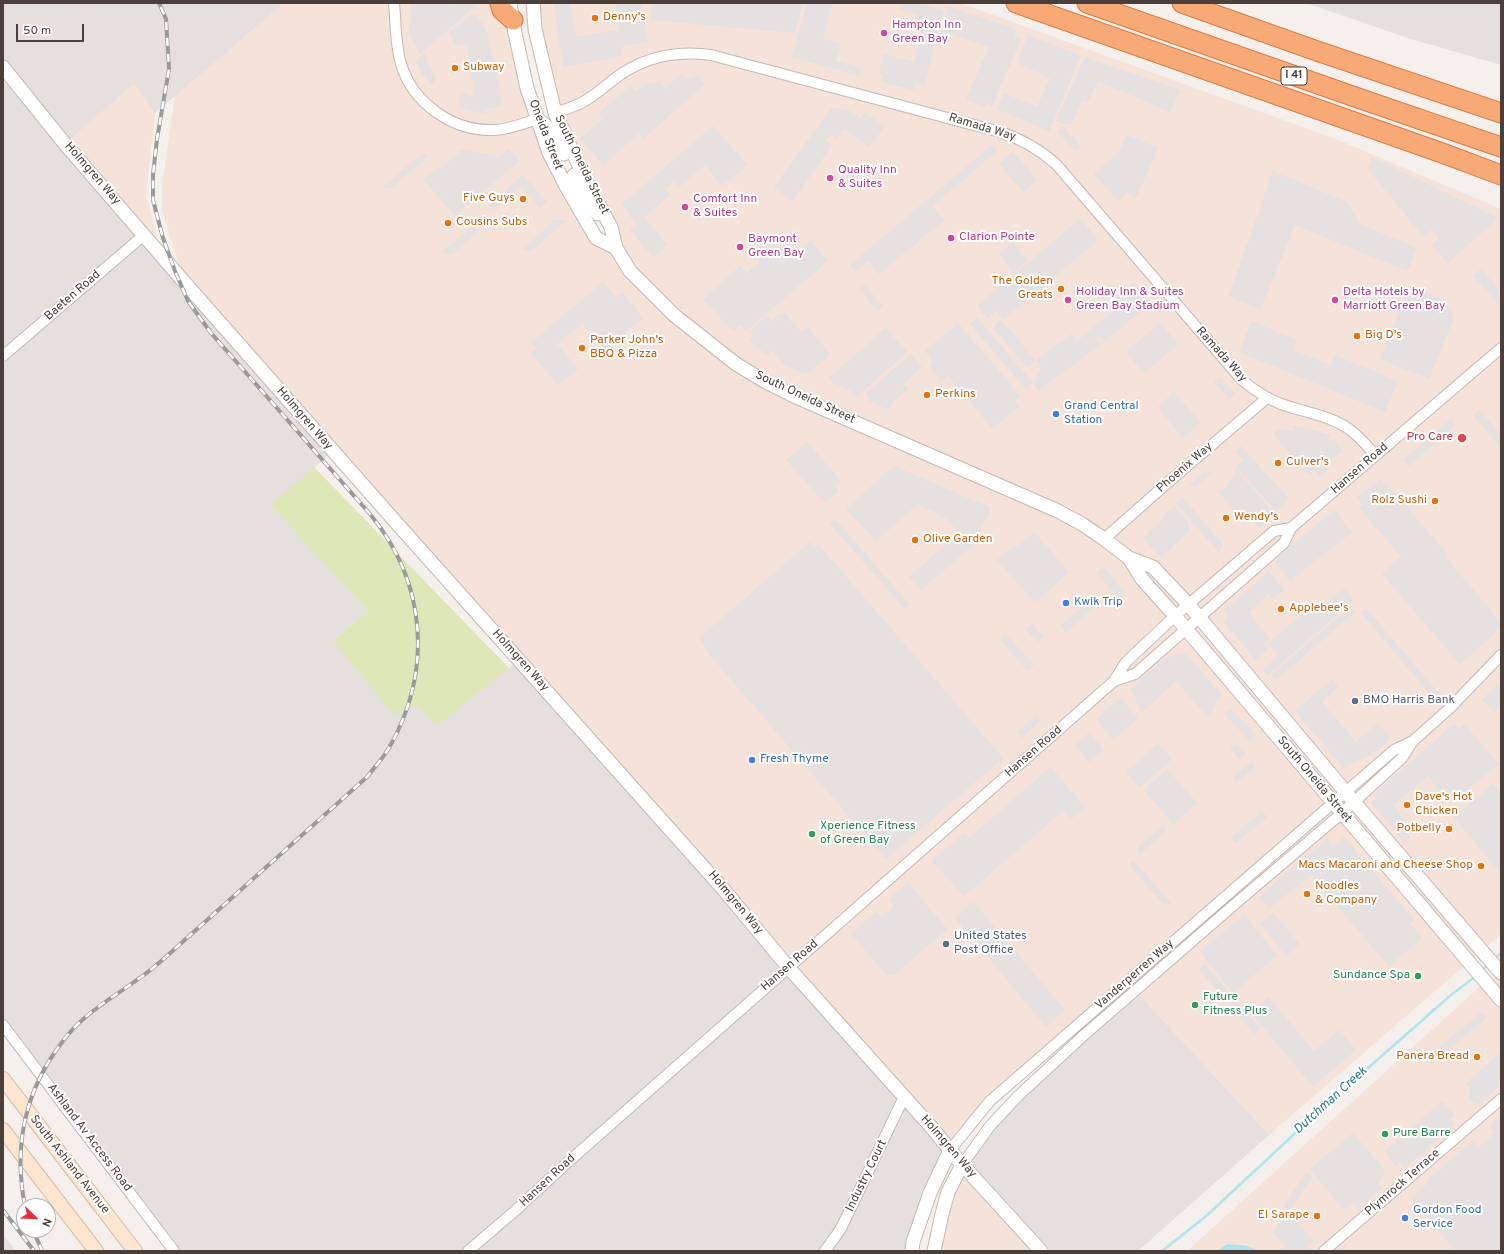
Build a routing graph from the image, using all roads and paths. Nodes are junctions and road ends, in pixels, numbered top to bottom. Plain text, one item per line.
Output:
1 (394, 3) edge
2 (500, 3) edge
3 (533, 3) edge
4 (1016, 3) edge
5 (1087, 3) edge
6 (1182, 3) edge
7 (512, 12) edge
8 (3, 67) edge
9 (555, 113) junction
10 (1501, 113) edge
11 (537, 119) junction
12 (1501, 147) edge
13 (1501, 175) edge
14 (611, 227) junction
15 (144, 235) junction
16 (616, 248) junction
17 (1501, 348) edge
18 (3, 356) edge
19 (1267, 398) junction
20 (1375, 455) junction
21 (1291, 528) junction
22 (1104, 539) junction
23 (1129, 558) junction
24 (1188, 604) junction
25 (1175, 616) junction
26 (1199, 618) junction
27 (1186, 629) junction
28 (1501, 655) edge
29 (1114, 681) junction
30 (1350, 797) junction
31 (1333, 803) junction
32 (1342, 813) junction
33 (788, 967) junction
34 (1500, 972) edge
35 (1501, 1000) edge
36 (3, 1025) edge
37 (3, 1079) edge
38 (904, 1097) junction
39 (1501, 1099) edge
40 (3, 1130) edge
41 (950, 1150) junction
42 (962, 1165) junction
43 (96, 1251) edge
44 (135, 1251) edge
45 (174, 1251) edge
46 (468, 1251) edge
47 (824, 1251) edge
48 (912, 1251) edge
49 (934, 1251) edge
50 (1041, 1251) edge
51 (1324, 1251) edge

1 - 11 street
2 - 7 highway
3 - 9 street, South Oneida Street
4 - 13 highway
5 - 12 highway, I 41
6 - 10 highway
7 - 9 street
7 - 11 street, Oneida Street
8 - 15 street, Holmgren Way
9 - 14 street, South Oneida Street
9 - 19 street, Ramada Way
11 - 14 street
11 - 16 street, Oneida Street
14 - 16 street, South Oneida Street
15 - 18 street, Baeten Road
15 - 33 street, Holmgren Way
16 - 22 street, South Oneida Street
17 - 20 street, Hansen Road
19 - 20 street, Ramada Way
19 - 22 street, Phoenix Way
20 - 21 street, Hansen Road
21 - 24 street, Hansen Road
21 - 26 street, Hansen Road
22 - 23 street, South Oneida Street
23 - 24 street, South Oneida Street
23 - 25 street, South Oneida Street
24 - 25 street, Hansen Road
24 - 26 street, South Oneida Street
25 - 27 street, South Oneida Street
25 - 29 street, Hansen Road
26 - 27 street, Hansen Road
26 - 30 street, South Oneida Street
27 - 29 street, Hansen Road
27 - 31 street, South Oneida Street
28 - 30 street, Vanderperren Way
29 - 33 street, Hansen Road
30 - 31 street, Vanderperren Way
30 - 32 street, Vanderperren Way
30 - 34 street, South Oneida Street
31 - 32 street, South Oneida Street
31 - 41 street, Vanderperren Way
32 - 35 street, South Oneida Street
32 - 42 street, Vanderperren Way
33 - 38 street, Holmgren Way
33 - 46 street, Hansen Road
36 - 45 street, Ashland Av Access Road
37 - 44 main road, South Ashland Avenue
38 - 41 street, Holmgren Way
38 - 47 street, Industry Court
39 - 51 street, Plymrock Terrace
40 - 43 main road
41 - 42 street, Holmgren Way
41 - 48 street, Vanderperren Way
42 - 49 street, Vanderperren Way
42 - 50 street, Holmgren Way

